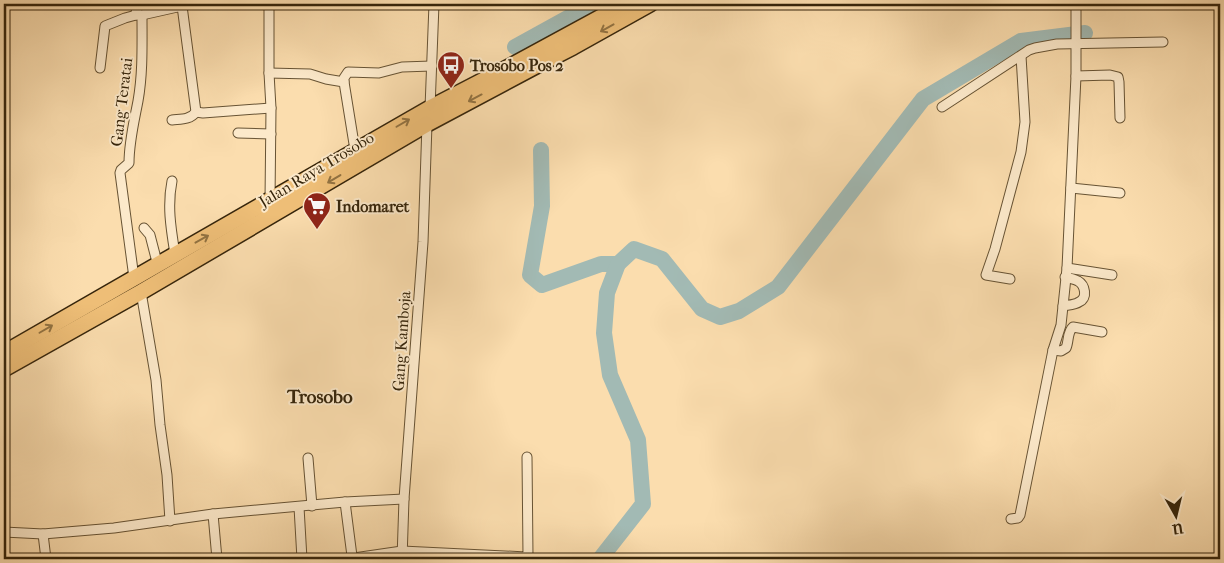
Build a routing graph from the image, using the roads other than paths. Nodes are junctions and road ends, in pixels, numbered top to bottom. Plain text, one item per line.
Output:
1 (137, 4) edge
2 (269, 4) edge
3 (434, 4) edge
4 (625, 4) edge
5 (650, 4) edge
6 (1076, 4) edge
7 (183, 5) edge
8 (139, 15) junction
9 (1076, 41) junction
10 (1163, 42) dead end
11 (1021, 56) junction
12 (529, 63) junction
13 (432, 66) junction
14 (100, 68) dead end
15 (514, 71) junction
16 (269, 73) junction
17 (1076, 76) junction
18 (344, 82) junction
19 (271, 108) junction
20 (430, 108) junction
21 (942, 108) dead end
22 (196, 112) junction
23 (1120, 118) dead end
24 (172, 120) dead end
25 (427, 124) junction
26 (238, 134) dead end
27 (271, 134) junction
28 (356, 150) junction
29 (172, 181) dead end
30 (1071, 188) junction
31 (1120, 193) dead end
32 (270, 200) junction
33 (144, 228) dead end
34 (175, 254) junction
35 (158, 266) junction
36 (1066, 273) junction
37 (1112, 275) dead end
38 (134, 278) junction
39 (1010, 278) dead end
40 (141, 292) junction
41 (1063, 306) junction
42 (1102, 332) dead end
43 (1053, 350) junction
44 (4, 353) edge
45 (4, 370) edge
46 (527, 456) dead end
47 (308, 458) dead end
48 (404, 499) junction
49 (345, 502) junction
50 (312, 506) junction
51 (299, 507) junction
52 (213, 514) junction
53 (1011, 519) dead end
54 (170, 521) junction
55 (4, 532) edge
56 (43, 534) junction
57 (402, 555) edge
58 (446, 556) edge
59 (46, 559) edge
60 (217, 559) edge
61 (302, 559) edge

1 - 8 street, Gang Teratai
2 - 16 street
3 - 13 street
4 - 12 highway, Jalan Raya Trosobo
5 -> 12 highway, Jalan Raya Trosobo
6 - 9 street
7 - 8 street
7 - 22 street
8 - 14 street
8 - 38 street, Gang Teratai
9 - 10 street
9 - 11 street
9 - 17 street
11 - 21 street
11 - 39 street
12 - 15 highway, Jalan Raya Trosobo
13 - 18 street
13 - 20 street
15 - 20 highway, Jalan Raya Trosobo
15 -> 25 highway, Jalan Raya Trosobo
16 - 18 street
16 - 19 street
17 - 23 street
17 - 30 street
18 - 28 street
19 - 22 street
19 - 27 street
28 -> 20 highway, Jalan Raya Trosobo
22 - 24 street
25 -> 40 highway, Jalan Raya Trosobo
25 - 48 street, Gang Kamboja
26 - 27 street
27 - 32 street
28 - 32 highway, Jalan Raya Trosobo
29 - 34 street
30 - 31 street
30 - 36 street
34 -> 32 highway, Jalan Raya Trosobo
33 - 35 street
34 - 35 highway, Jalan Raya Trosobo
35 - 38 highway, Jalan Raya Trosobo
36 - 37 street
36 - 41 street
36 - 41 street
44 -> 38 highway, Jalan Raya Trosobo
40 - 45 highway, Jalan Raya Trosobo
40 - 54 street
41 - 43 street
42 - 43 street
43 - 53 street
46 - 58 street
47 - 50 street
48 - 49 street
48 - 57 street, Gang Kamboja
49 - 50 street
49 - 57 street
50 - 51 street
51 - 52 street
51 - 61 street
52 - 54 street
52 - 60 street
54 - 56 street
55 - 56 street
56 - 59 street
57 - 58 street

